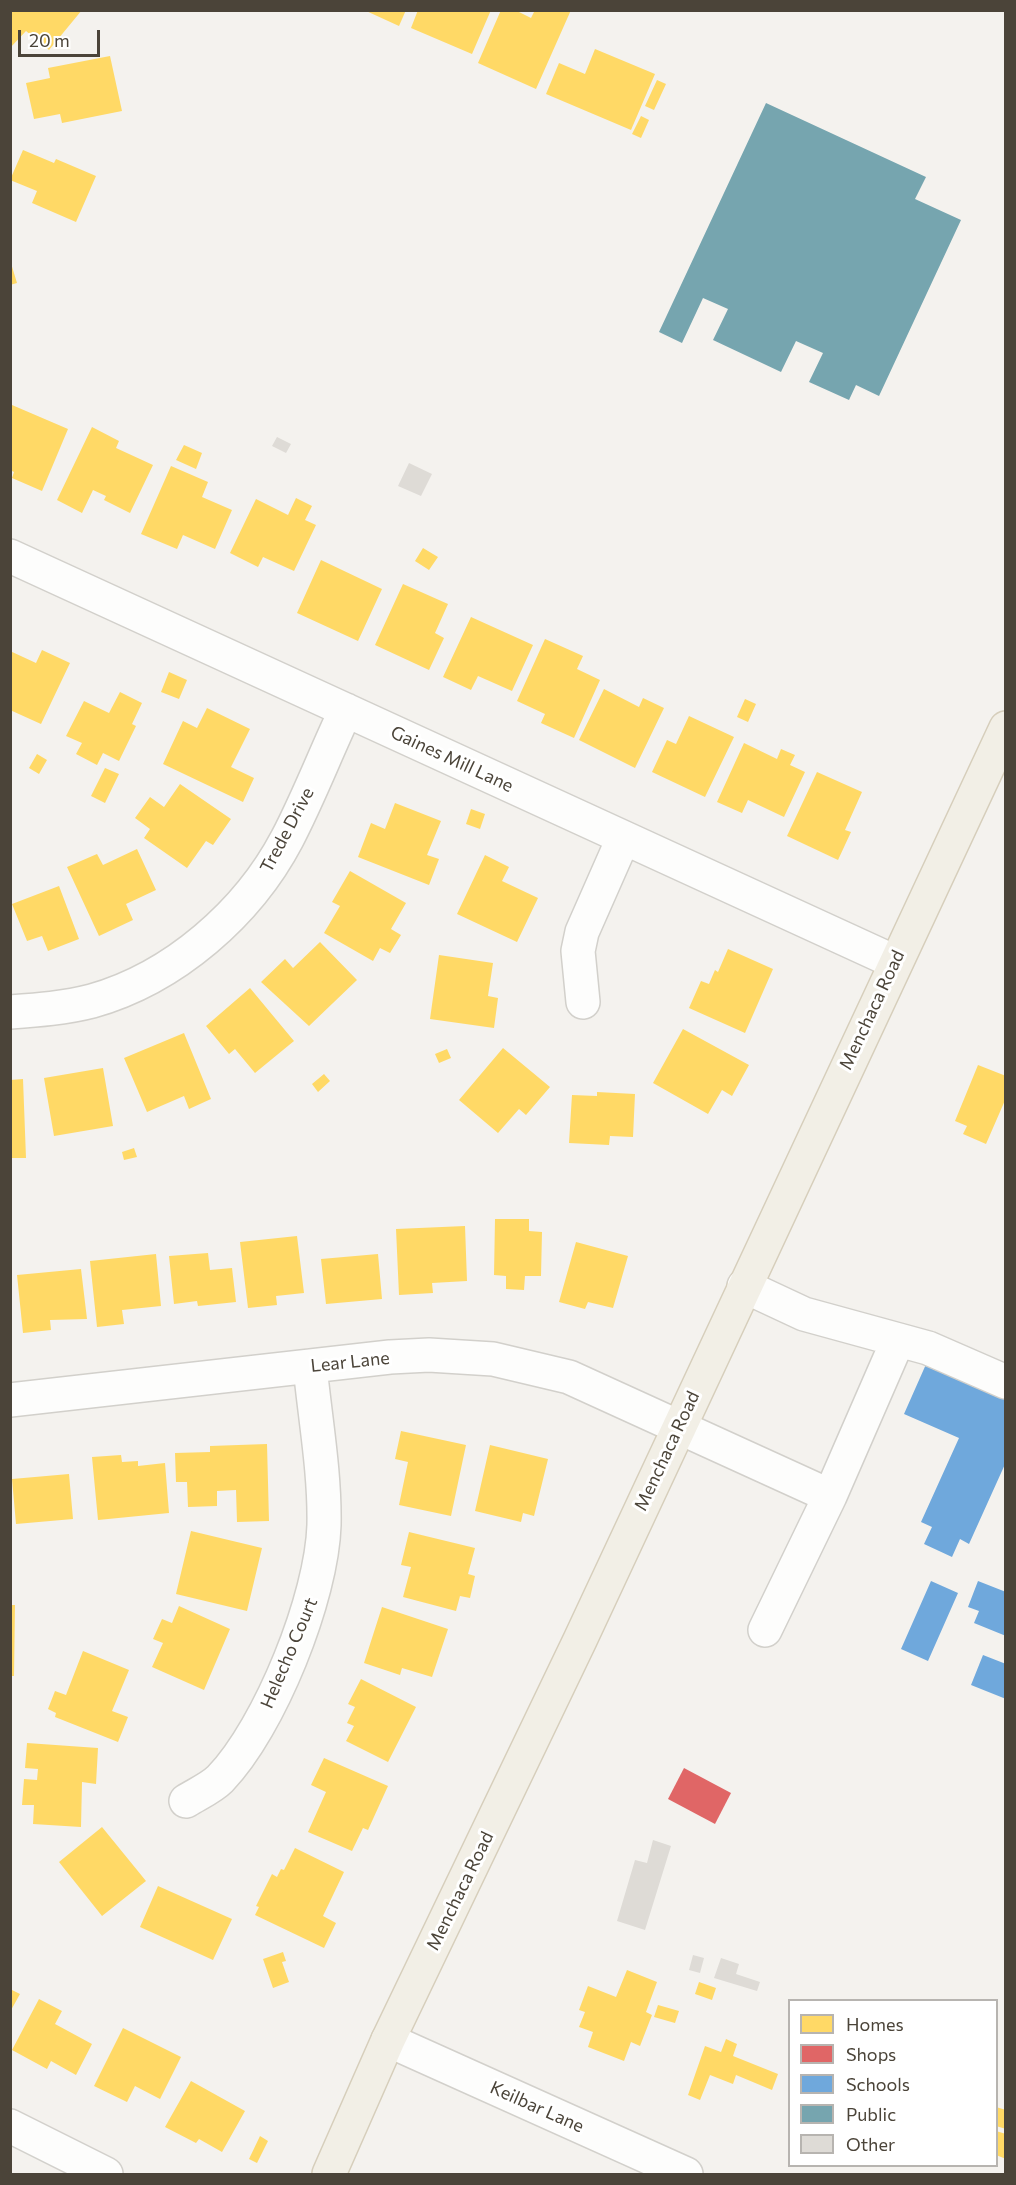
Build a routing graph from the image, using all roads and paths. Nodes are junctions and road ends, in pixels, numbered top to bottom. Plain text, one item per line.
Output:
1 (10, 556) edge
2 (346, 710) junction
3 (1005, 728) edge
4 (623, 839) junction
5 (895, 962) junction
6 (583, 1002) dead end
7 (10, 1012) edge
8 (744, 1286) junction
9 (898, 1340) junction
10 (310, 1366) junction
11 (1005, 1382) edge
12 (10, 1400) edge
13 (678, 1425) junction
14 (830, 1496) junction
15 (765, 1629) dead end
16 (186, 1801) dead end
17 (388, 2040) junction
18 (10, 2126) edge
19 (106, 2175) edge
20 (329, 2175) edge
21 (686, 2175) edge

1 - 2 street, Gaines Mill Lane
2 - 4 street, Gaines Mill Lane
2 - 7 street, Trede Drive
3 - 5 main road, Menchaca Road
4 - 5 street, Gaines Mill Lane
4 - 6 street
5 - 8 main road, Menchaca Road
8 - 9 street
8 - 13 main road, Menchaca Road
9 - 11 street
9 - 14 street
10 - 12 street, Lear Lane
10 - 13 street, Lear Lane
10 - 16 street, Helecho Court
13 - 14 street, Lear Lane
13 - 17 main road, Menchaca Road
14 - 15 street
17 - 20 main road, Menchaca Road
17 - 21 street, Keilbar Lane
18 - 19 street

